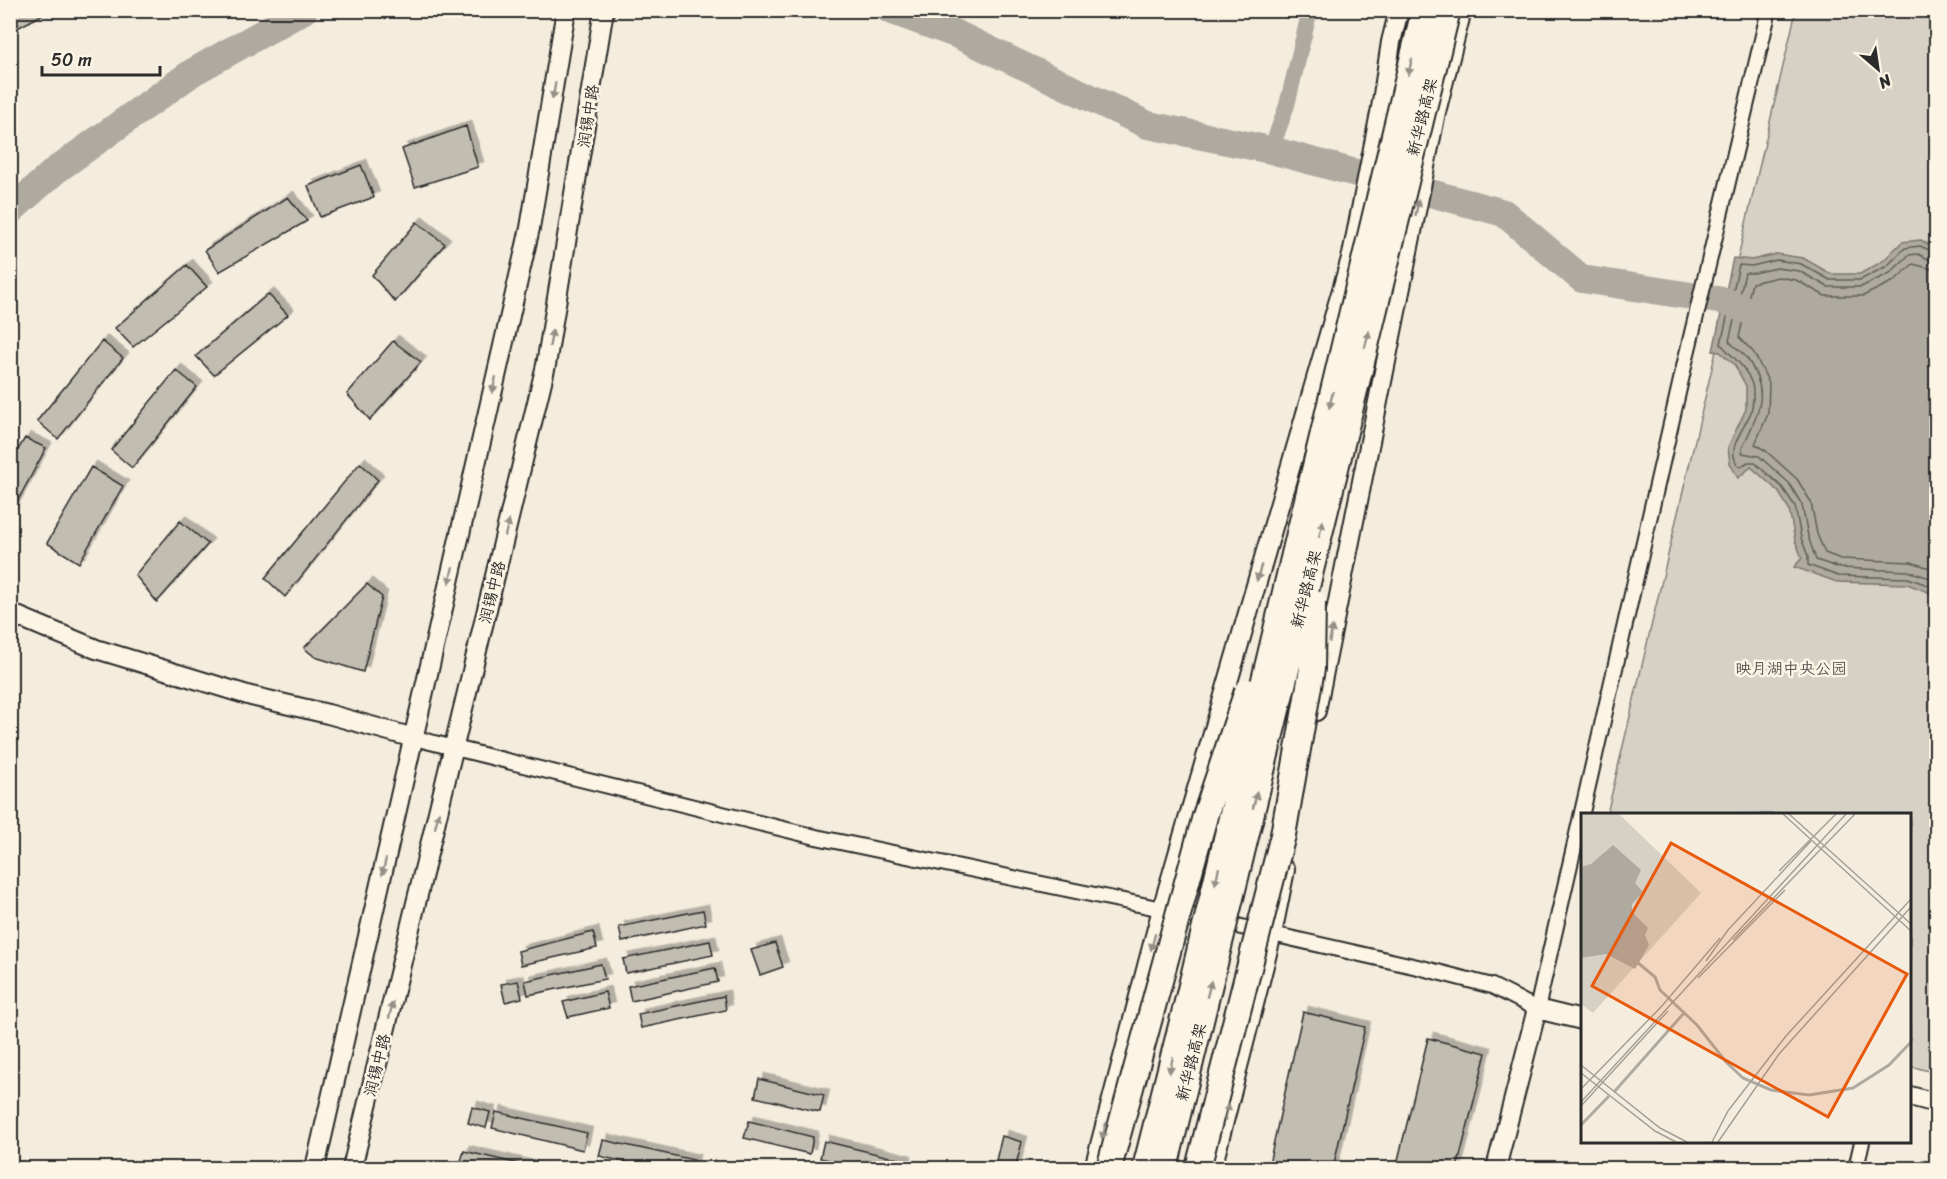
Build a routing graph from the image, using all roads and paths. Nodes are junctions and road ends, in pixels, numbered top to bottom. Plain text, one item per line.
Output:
1 (566, 10) edge
2 (604, 10) edge
3 (1399, 10) edge
4 (1424, 10) edge
5 (1448, 10) edge
6 (1462, 10) edge
7 (1769, 10) edge
8 (1305, 553) junction
9 (10, 613) edge
10 (414, 738) junction
11 (454, 748) junction
12 (1582, 813) edge
13 (1581, 817) edge
14 (1162, 909) junction
15 (1272, 934) junction
16 (1537, 1009) junction
17 (1581, 1020) edge
18 (1911, 1096) edge
19 (1936, 1102) edge
20 (1862, 1143) edge
21 (315, 1168) edge
22 (352, 1168) edge
23 (1094, 1168) edge
24 (1109, 1168) edge
25 (1145, 1168) edge
26 (1165, 1168) edge
27 (1198, 1168) edge
28 (1212, 1168) edge
29 (1496, 1168) edge
30 (1856, 1168) edge

1 -> 10 main road
11 -> 2 main road, 润锡中路
3 -> 14 main road
4 -> 8 highway, 新华路高架, bridge
8 -> 5 highway, 新华路高架, bridge
15 -> 6 main road
7 - 12 street
8 - 24 highway, bridge
8 -> 25 highway, 新华路高架, bridge
26 -> 8 highway, 新华路高架, bridge
8 - 27 highway, bridge
9 - 10 main road
10 - 11 street
10 -> 21 main road
11 - 14 street
22 -> 11 main road, 润锡中路
13 - 16 street
14 - 15 street
14 -> 23 main road
15 - 16 street
28 -> 15 main road
16 - 17 main road
16 - 29 main road
18 - 19 main road
20 - 30 street

